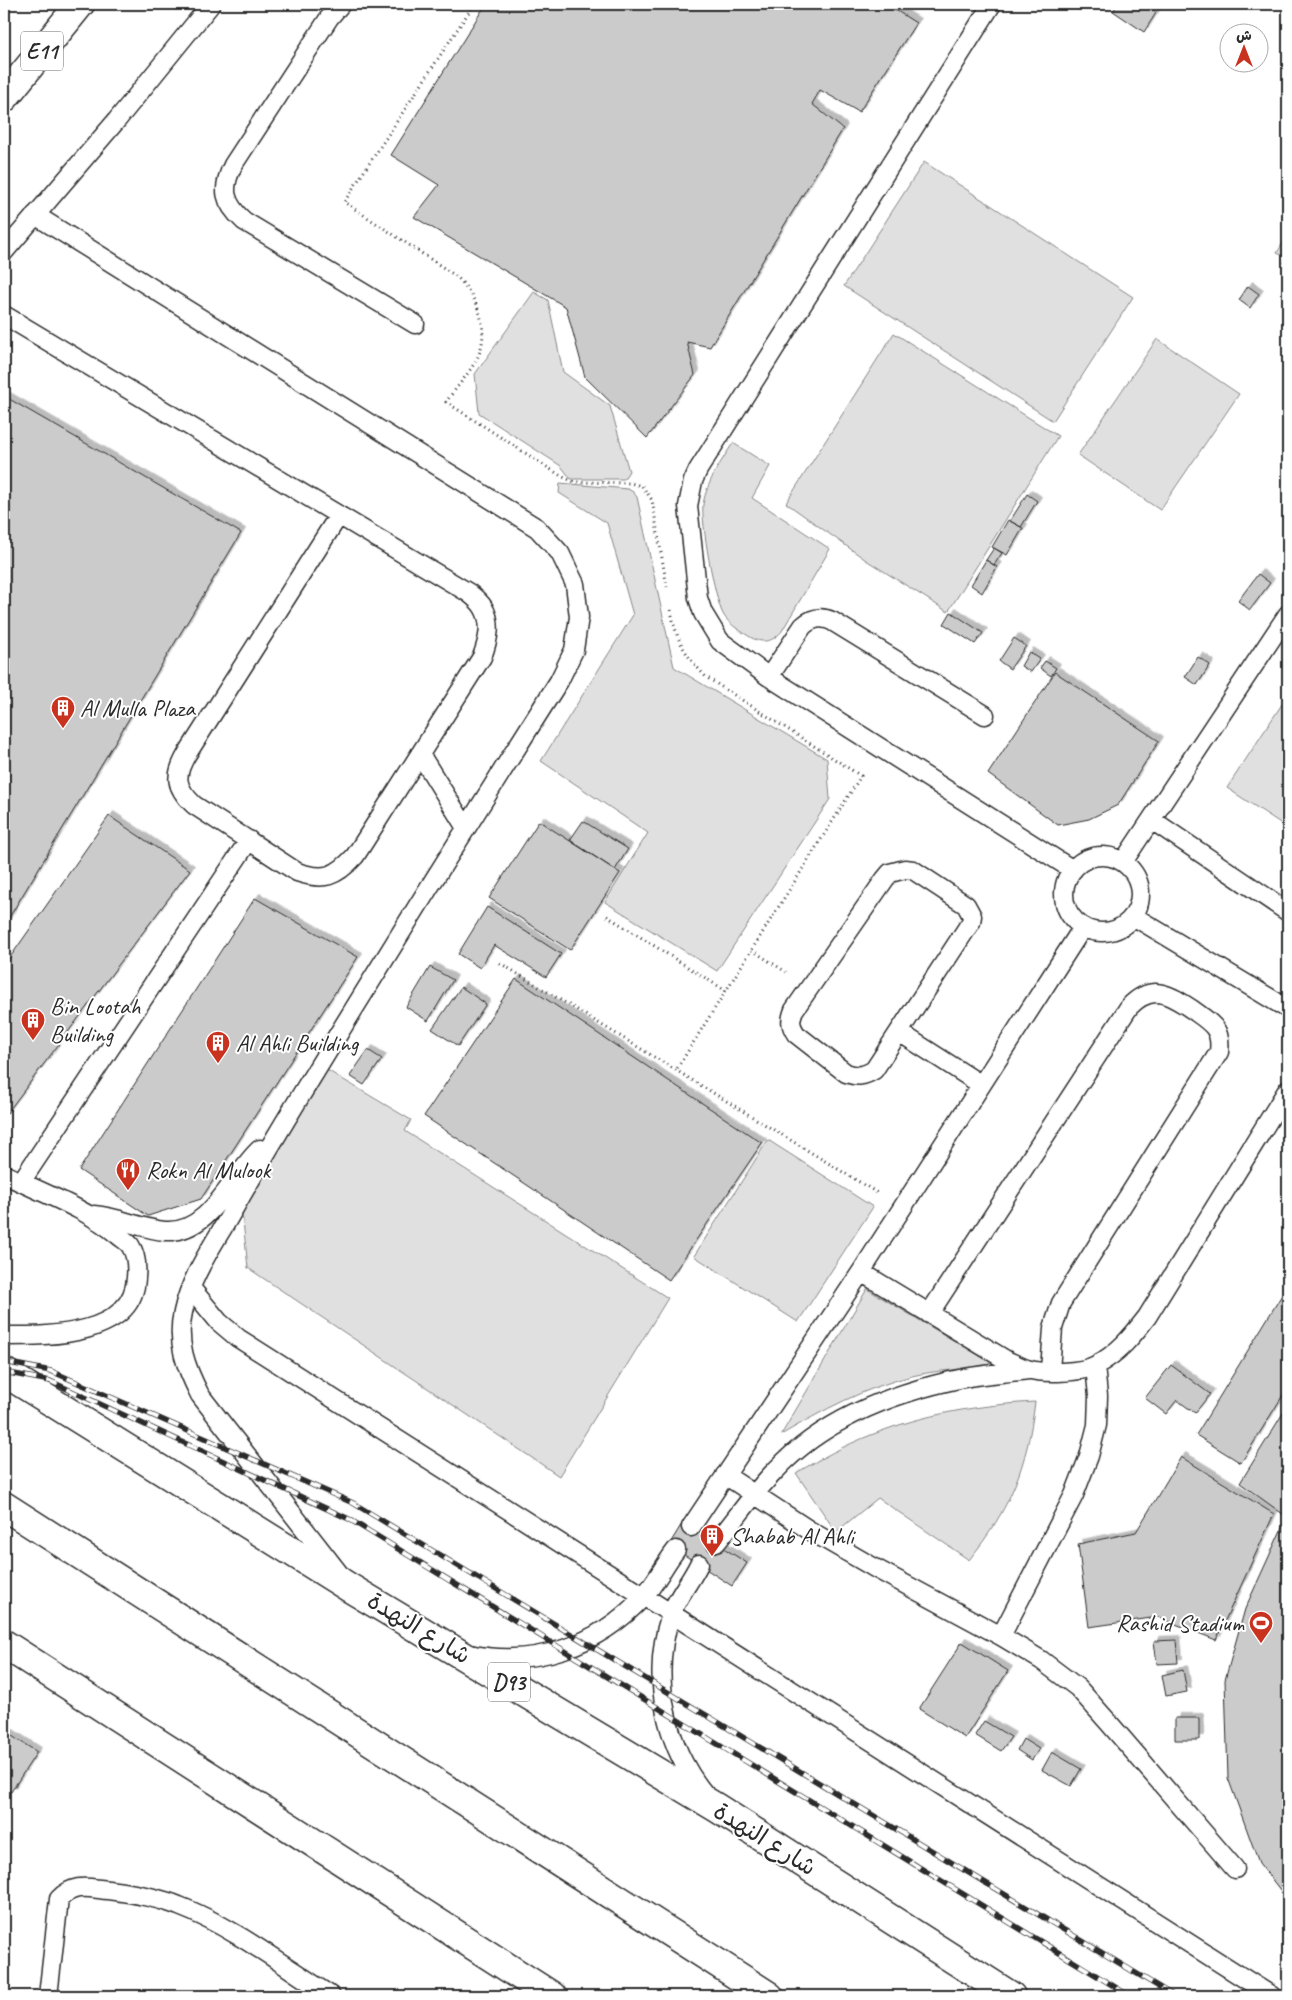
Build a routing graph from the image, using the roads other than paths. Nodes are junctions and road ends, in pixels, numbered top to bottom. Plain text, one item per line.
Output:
1 (80, 4) edge
2 (211, 4) edge
3 (341, 4) edge
4 (992, 4) edge
5 (4, 98) edge
6 (35, 215) junction
7 (4, 252) edge
8 (4, 315) edge
9 (415, 324) dead end
10 (339, 515) junction
11 (1288, 614) edge
12 (769, 676) junction
13 (985, 715) dead end
14 (420, 754) junction
15 (1152, 820) junction
16 (466, 828) junction
17 (249, 840) junction
18 (1123, 862) junction
19 (1073, 870) junction
20 (1288, 912) edge
21 (1133, 916) junction
22 (1083, 927) junction
23 (1288, 1009) edge
24 (899, 1032) junction
25 (980, 1084) junction
26 (1288, 1089) edge
27 (276, 1134) junction
28 (4, 1174) edge
29 (21, 1182) junction
30 (89, 1215) junction
31 (861, 1272) junction
32 (191, 1288) junction
33 (929, 1314) junction
34 (4, 1336) edge
35 (1096, 1366) junction
36 (1028, 1370) junction
37 (1050, 1371) junction
38 (4, 1372) edge
39 (725, 1475) junction
40 (755, 1494) junction
41 (4, 1506) edge
42 (691, 1527) dead end
43 (716, 1543) dead end
44 (676, 1550) dead end
45 (699, 1564) dead end
46 (350, 1588) junction
47 (644, 1596) junction
48 (671, 1613) junction
49 (1001, 1636) junction
50 (4, 1644) edge
51 (456, 1651) junction
52 (717, 1808) junction
53 (1235, 1869) dead end
54 (714, 1960) junction
55 (48, 1996) edge
56 (331, 1996) edge
57 (552, 1996) edge
58 (736, 1996) edge
59 (769, 1996) edge
60 (1011, 1996) edge
61 (1272, 1996) edge

1 - 5 main road, E11
2 - 6 lane
3 - 9 lane
4 - 12 lane
6 - 7 lane
6 - 16 lane
8 - 10 lane
10 - 14 lane
10 - 17 lane
11 - 15 lane
12 - 13 lane
12 - 19 lane
14 - 16 lane
14 - 17 lane
15 - 18 lane
15 - 20 lane
16 - 27 lane
17 - 29 lane
18 - 19 lane
18 - 21 lane
19 - 22 lane
21 - 22 lane
21 - 23 lane
22 - 25 lane
24 - 24 lane
24 - 25 lane
25 - 31 lane
26 - 35 lane
27 - 30 lane
27 - 32 lane
28 - 29 lane
29 - 30 lane
30 - 34 lane
31 - 33 lane
31 - 39 lane
32 - 46 lane
32 - 47 lane
33 - 36 lane
33 - 37 lane
35 - 37 lane
35 - 49 lane
36 - 37 lane
36 - 40 lane
38 - 46 main road, شارع النهدة / D93
39 - 40 lane
39 - 42 lane
40 - 43 lane
40 - 49 lane
41 - 54 main road
44 - 47 lane
45 - 48 lane
46 - 51 main road, شارع النهدة / D93
47 - 48 lane
47 - 51 lane
48 - 52 lane
48 - 61 lane
49 - 53 lane
50 - 57 main road
51 - 52 main road, شارع النهدة / D93
52 - 60 main road, شارع النهدة / D93
54 - 58 main road
54 - 59 main road
55 - 56 lane

